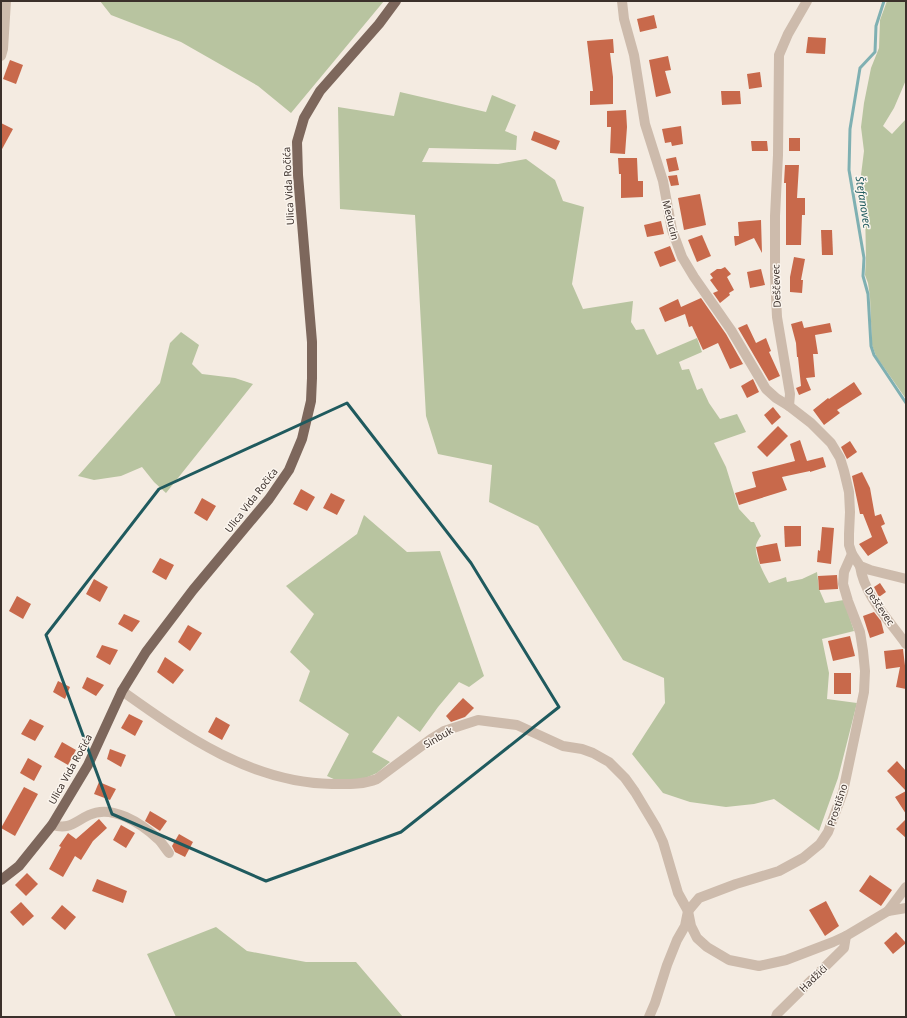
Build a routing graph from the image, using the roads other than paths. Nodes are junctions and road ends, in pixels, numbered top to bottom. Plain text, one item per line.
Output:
1 (6, 1) edge
2 (396, 1) edge
3 (622, 1) edge
4 (807, 1) edge
5 (1, 56) edge
6 (789, 406) junction
7 (852, 554) junction
8 (860, 566) junction
9 (906, 579) edge
10 (906, 644) edge
11 (122, 691) junction
12 (52, 825) junction
13 (169, 853) dead end
14 (1, 880) edge
15 (906, 886) edge
16 (906, 908) edge
17 (688, 911) junction
18 (888, 911) junction
19 (846, 936) junction
20 (649, 1017) edge
21 (776, 1017) edge

1 - 5 street
2 - 11 main road, Ulica Vida Ročića
3 - 6 street, Meducin
4 - 6 street, Deščevec
6 - 7 street
7 - 8 street, Deščevec
7 - 17 street, Prostišno
8 - 9 street
8 - 10 street, Deščevec
11 - 12 main road, Ulica Vida Ročića
11 - 17 street, Sinbuk
12 - 13 street
12 - 14 main road, Ulica Vida Ročića
15 - 18 street
16 - 18 street
17 - 19 street, Sinbuk
17 - 20 street, Prostišno
18 - 19 street, Sinbuk
19 - 21 street, Hadžići

